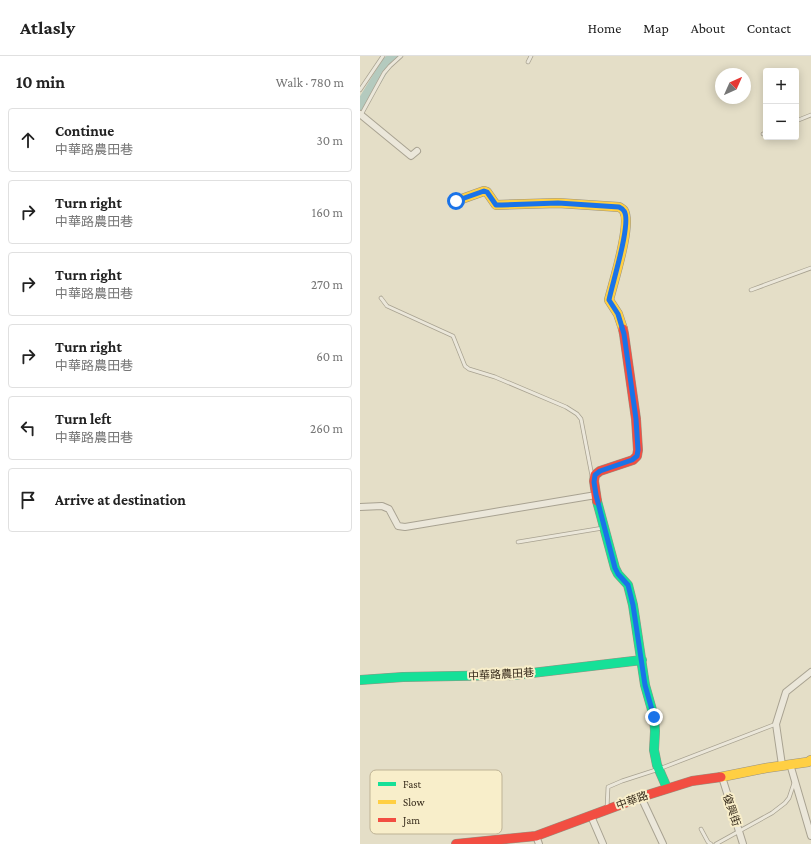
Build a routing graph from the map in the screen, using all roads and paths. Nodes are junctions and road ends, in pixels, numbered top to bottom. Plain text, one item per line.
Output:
1 (383, 56) edge
2 (401, 56) edge
3 (531, 56) edge
4 (528, 62) dead end
5 (360, 90) edge
6 (360, 115) edge
7 (811, 115) edge
8 (799, 120) edge
9 (417, 151) dead end
10 (456, 201) dead end
11 (811, 268) edge
12 (751, 290) dead end
13 (381, 298) dead end
14 (594, 482) junction
15 (596, 495) junction
16 (360, 507) edge
17 (605, 528) junction
18 (518, 542) dead end
19 (642, 660) junction
20 (811, 672) edge
21 (360, 680) edge
22 (776, 724) junction
23 (810, 761) edge
24 (786, 765) junction
25 (659, 769) junction
26 (722, 777) junction
27 (795, 781) junction
28 (666, 788) junction
29 (641, 797) junction
30 (607, 810) junction
31 (591, 816) junction
32 (702, 829) dead end
33 (739, 831) junction
34 (811, 836) edge
35 (537, 840) edge
36 (471, 843) edge
37 (456, 844) edge
38 (603, 844) edge
39 (663, 844) edge
40 (711, 844) edge
41 (716, 844) edge
42 (743, 844) edge

1 - 5 lane
2 - 6 lane
3 - 4 lane
6 - 9 street
7 - 8 lane
10 - 14 street
11 - 12 lane
13 - 14 lane
14 - 15 street
15 - 16 street
15 - 17 street
17 - 18 lane
17 - 19 street
19 - 21 street, 中華路農田巷
19 - 25 street
20 - 22 street
22 - 24 street
22 - 25 lane
23 - 24 street, 中華路
24 - 26 street, 中華路
24 - 27 street
25 - 28 street
25 - 30 lane
26 - 28 street, 中華路
26 - 33 street, 復興街
27 - 33 lane
27 - 34 street
28 - 29 street, 中華路
29 - 30 street, 中華路
29 - 39 street
30 - 31 street, 中華路
31 - 35 street, 中華路
31 - 38 street
32 - 40 lane
33 - 41 lane
33 - 42 street, 復興街
35 - 36 street, 中華路
36 - 37 street, 中華路

